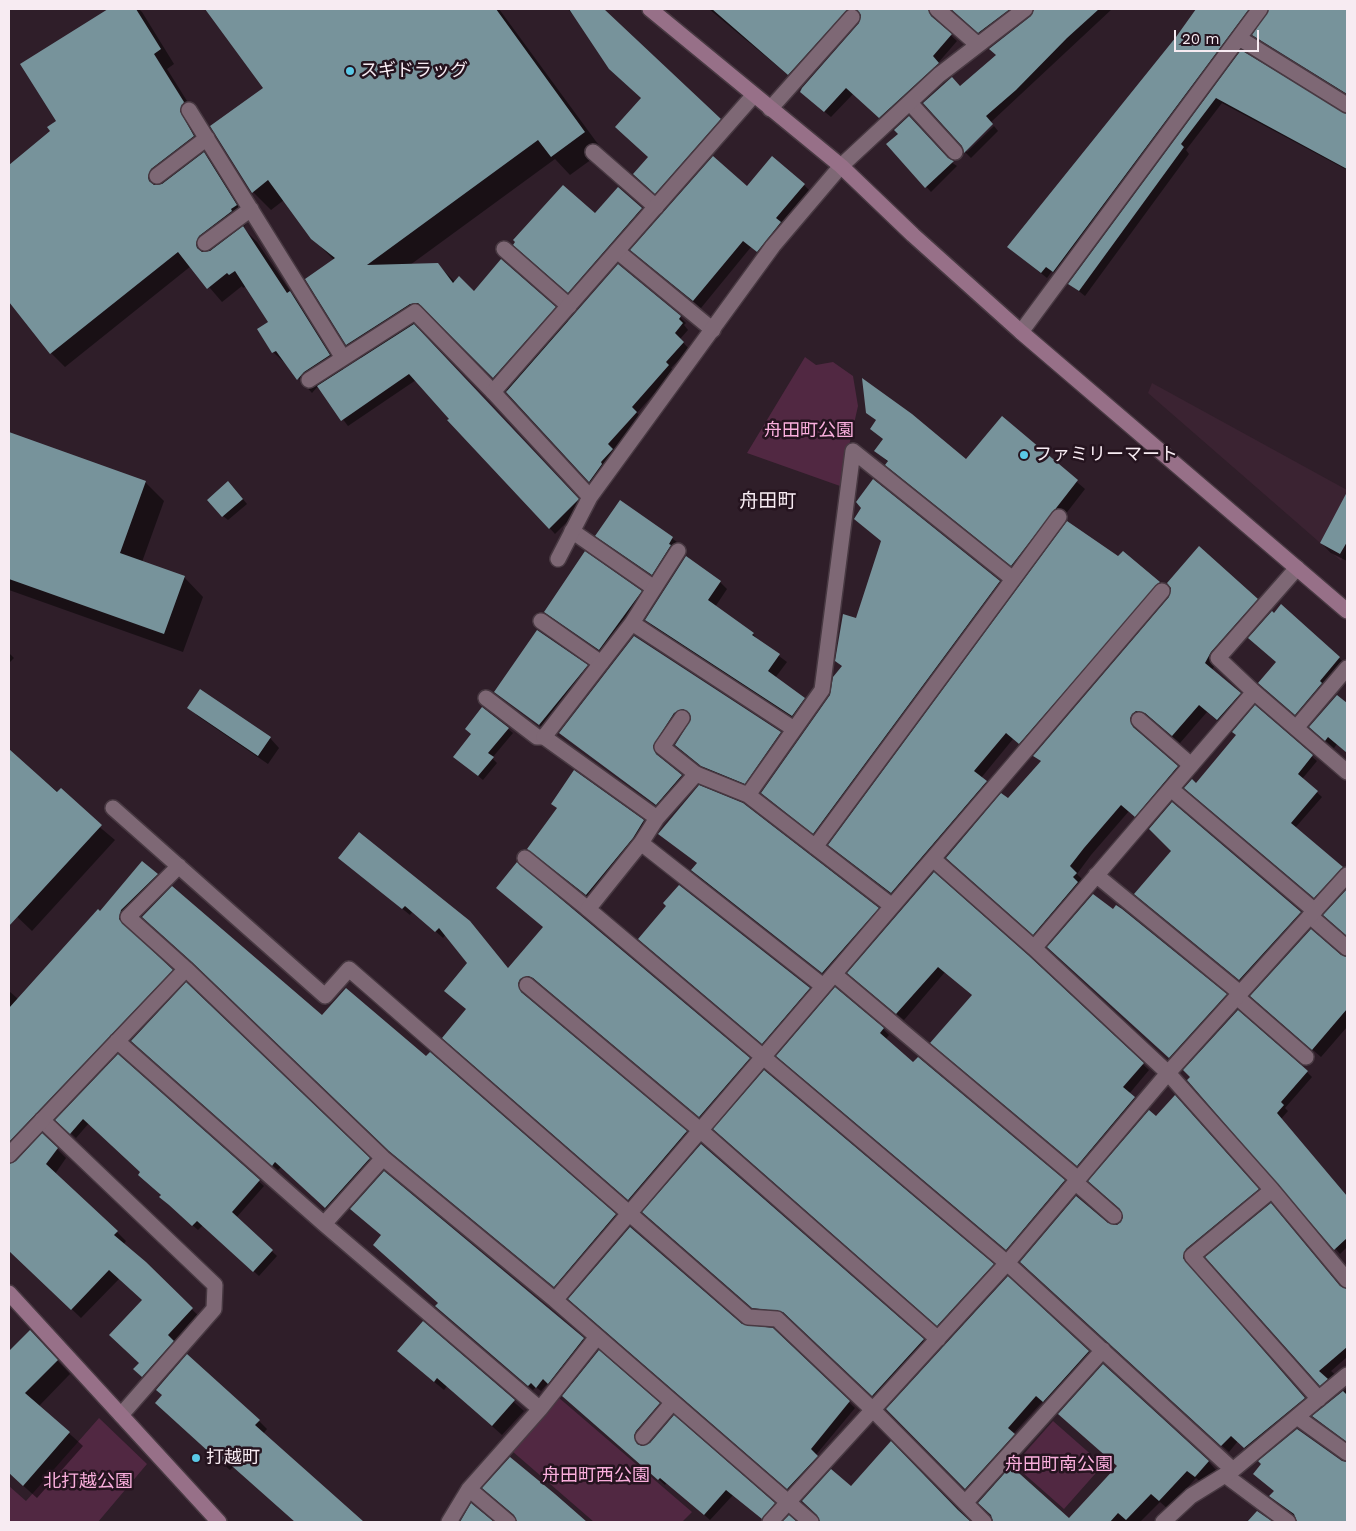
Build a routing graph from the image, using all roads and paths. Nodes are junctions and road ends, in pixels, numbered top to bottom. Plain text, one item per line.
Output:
1 (653, 9) edge
2 (937, 9) edge
3 (1025, 9) edge
4 (1260, 9) edge
5 (852, 16) dead end
6 (1239, 38) junction
7 (978, 45) junction
8 (753, 96) junction
9 (910, 103) junction
10 (1347, 105) edge
11 (770, 109) junction
12 (189, 110) dead end
13 (207, 138) junction
14 (593, 152) dead end
15 (955, 152) dead end
16 (841, 166) junction
17 (157, 176) dead end
18 (656, 207) junction
19 (251, 209) junction
20 (205, 242) dead end
21 (504, 249) dead end
22 (616, 251) junction
23 (569, 306) junction
24 (712, 330) junction
25 (1021, 332) junction
26 (343, 358) junction
27 (309, 380) dead end
28 (493, 392) junction
29 (590, 497) junction
30 (1060, 517) dead end
31 (572, 531) junction
32 (678, 551) dead end
33 (558, 558) dead end
34 (1297, 568) junction
35 (1013, 579) junction
36 (654, 588) junction
37 (1162, 591) dead end
38 (1347, 611) edge
39 (541, 621) dead end
40 (632, 623) junction
41 (601, 663) junction
42 (1347, 668) edge
43 (1254, 692) junction
44 (486, 698) dead end
45 (682, 718) dead end
46 (1139, 720) dead end
47 (1296, 728) junction
48 (794, 729) junction
49 (544, 737) junction
50 (1191, 765) junction
51 (1347, 772) edge
52 (696, 774) junction
53 (1171, 789) junction
54 (748, 794) junction
55 (113, 808) dead end
56 (656, 818) junction
57 (641, 843) junction
58 (815, 847) junction
59 (525, 858) dead end
60 (933, 859) junction
61 (179, 866) junction
62 (1096, 875) junction
63 (1347, 875) edge
64 (892, 906) junction
65 (588, 909) junction
66 (1312, 914) junction
67 (1034, 948) junction
68 (1347, 948) edge
69 (186, 969) junction
70 (834, 974) junction
71 (527, 985) dead end
72 (823, 986) junction
73 (1238, 995) junction
74 (117, 1041) junction
75 (763, 1057) junction
76 (1306, 1057) dead end
77 (1168, 1072) junction
78 (42, 1120) junction
79 (700, 1130) junction
80 (9, 1155) edge
81 (383, 1158) junction
82 (1076, 1181) junction
83 (1272, 1190) junction
84 (629, 1214) junction
85 (1114, 1216) dead end
86 (324, 1224) junction
87 (1008, 1262) junction
88 (1347, 1280) edge
89 (9, 1292) edge
90 (555, 1300) junction
91 (597, 1337) junction
92 (938, 1339) junction
93 (1103, 1350) junction
94 (1347, 1376) edge
95 (1319, 1399) junction
96 (672, 1403) junction
97 (540, 1409) junction
98 (873, 1410) junction
99 (121, 1415) junction
100 (1297, 1418) junction
101 (643, 1437) dead end
102 (1347, 1453) edge
103 (1229, 1472) junction
104 (469, 1489) junction
105 (788, 1503) junction
106 (965, 1503) junction
107 (219, 1522) edge
108 (449, 1522) edge
109 (508, 1522) edge
110 (770, 1522) edge
111 (811, 1522) edge
112 (984, 1522) edge
113 (1163, 1522) edge
114 (1288, 1522) edge

1 - 8 street
2 - 7 street
3 - 7 street
4 - 6 street
5 - 11 street
6 - 10 street
6 - 25 street
7 - 9 street
8 - 11 street
8 - 18 street
9 - 15 street
9 - 16 street
11 - 16 street
12 - 13 street
13 - 17 street
13 - 19 street
14 - 18 street
16 - 24 street
16 - 25 street
18 - 22 street
19 - 20 street
19 - 26 street
21 - 23 street
22 - 23 street
22 - 24 street
23 - 28 street
24 - 29 street
25 - 34 street
26 - 27 street
26 - 28 street
28 - 29 street
29 - 31 street
30 - 35 street
31 - 33 street
31 - 36 street
32 - 36 street
34 - 38 street
34 - 43 street
35 - 48 street
35 - 58 street
36 - 40 street
37 - 60 street
39 - 41 street
40 - 41 street
40 - 48 street
41 - 49 street
42 - 47 street
43 - 47 street
43 - 50 street
44 - 49 street
45 - 52 street
46 - 50 street
47 - 51 street
48 - 54 street
49 - 56 street
50 - 53 street
52 - 54 street
52 - 56 street
53 - 62 street
53 - 66 street
54 - 58 street
55 - 61 street
56 - 57 street
57 - 65 street
57 - 72 street
58 - 64 street
59 - 65 street
60 - 64 street
60 - 67 street
61 - 69 street
61 - 84 street
62 - 67 street
62 - 73 street
63 - 66 street
64 - 70 street
65 - 75 street
66 - 68 street
66 - 73 street
67 - 77 street
69 - 74 street
69 - 81 street
70 - 72 street
70 - 82 street
71 - 79 street
72 - 75 street
73 - 76 street
73 - 77 street
74 - 78 street
74 - 86 street
75 - 79 street
75 - 87 street
77 - 82 street
77 - 83 street
78 - 80 street
78 - 99 street
79 - 84 street
79 - 92 street
81 - 86 street
81 - 90 street
82 - 85 street
82 - 87 street
83 - 88 street
83 - 95 street
84 - 90 street
84 - 98 street
86 - 97 street
87 - 92 street
87 - 93 street
89 - 99 street
90 - 91 street
91 - 96 street
91 - 97 street
92 - 98 street
93 - 103 street
93 - 106 street
94 - 95 street
95 - 100 street
96 - 101 street
96 - 105 street
97 - 104 street
98 - 105 street
98 - 106 street
99 - 107 street
100 - 102 street
100 - 103 street
103 - 113 street
103 - 114 street
104 - 108 street
104 - 109 street
105 - 110 street
105 - 111 street
106 - 112 street

